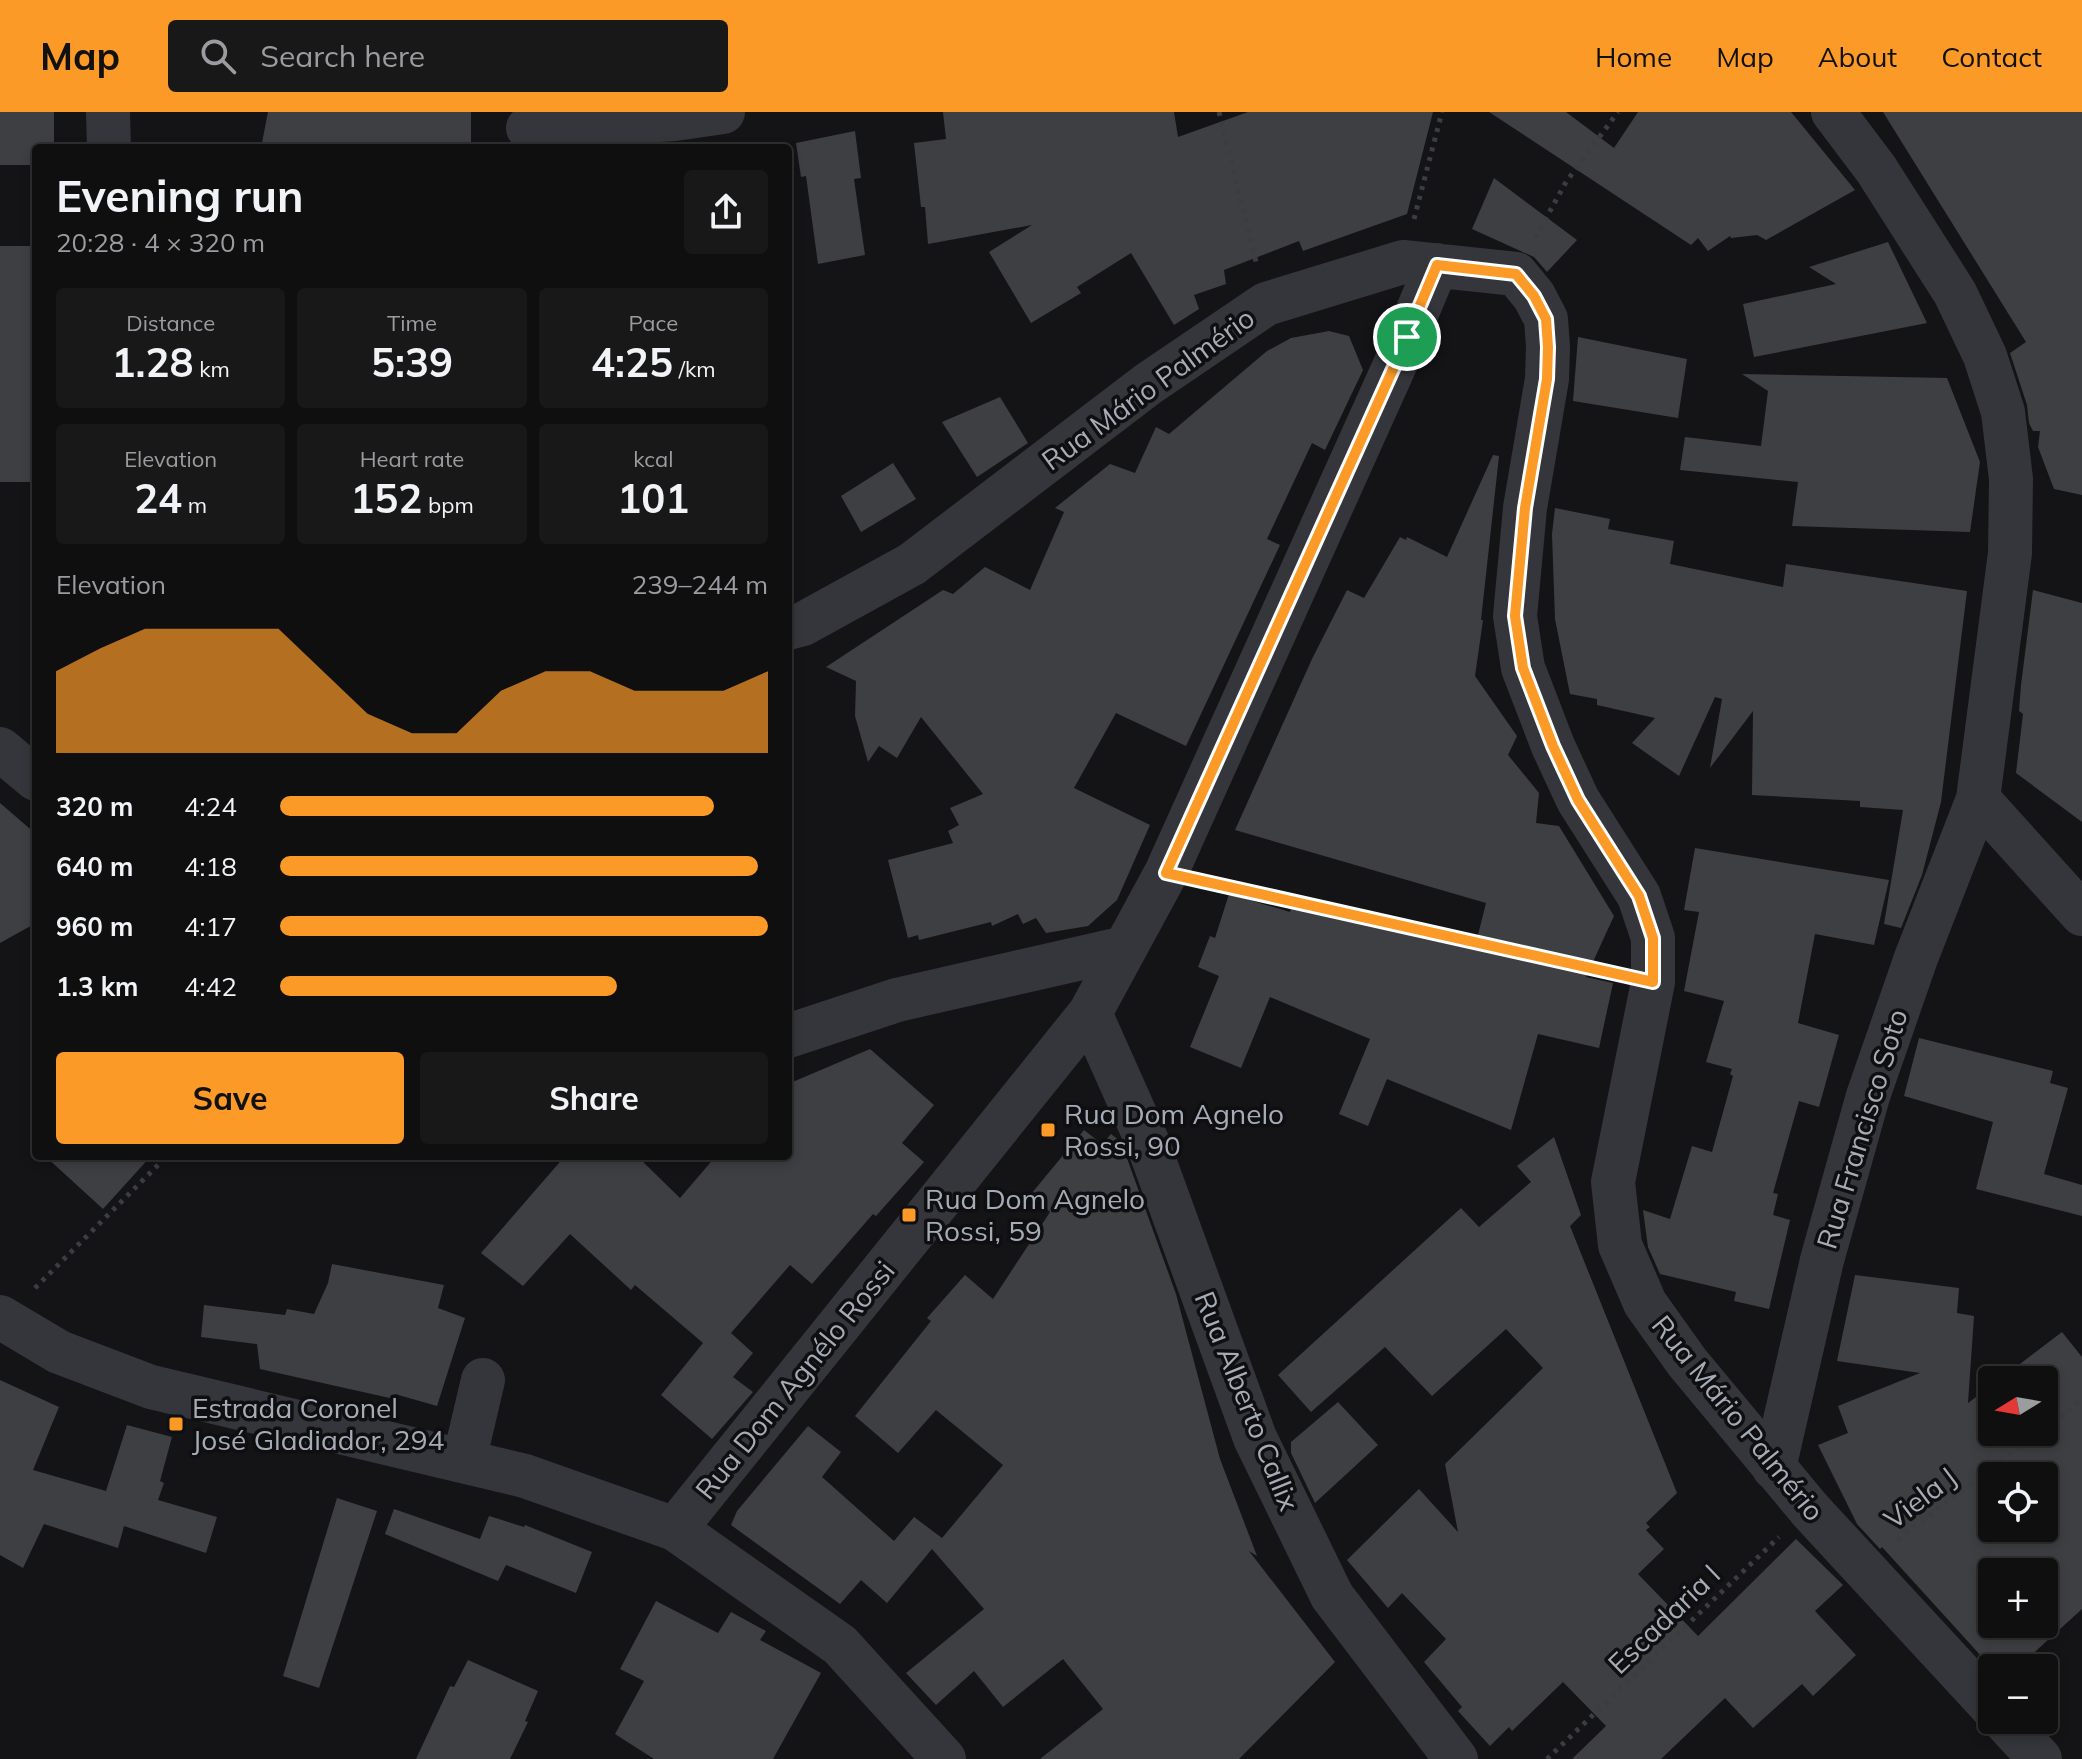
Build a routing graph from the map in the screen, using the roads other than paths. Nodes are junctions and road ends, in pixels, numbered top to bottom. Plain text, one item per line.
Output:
1 (108, 112) edge
2 (723, 112) edge
3 (1833, 112) edge
4 (528, 129) edge
5 (109, 144) edge
6 (1420, 264) junction
7 (792, 627) edge
8 (0, 749) edge
9 (32, 776) edge
10 (1978, 799) junction
11 (2082, 914) edge
12 (1125, 948) junction
13 (1090, 1013) junction
14 (792, 1035) edge
15 (2, 1318) edge
16 (483, 1380) dead end
17 (464, 1461) junction
18 (1774, 1468) junction
19 (675, 1529) junction
20 (1978, 1692) edge
21 (2017, 1734) edge
22 (944, 1759) edge
23 (1456, 1759) edge
24 (2040, 1759) edge

1 - 5 street
2 - 4 street
3 - 10 street, Rua Francisco Soto
6 - 7 street, Rua Mário Palmério
6 - 12 street, Rua Dom Agnélo Rossi
6 - 18 street, Rua Mário Palmério
8 - 9 street
10 - 11 street
10 - 18 street, Rua Francisco Soto
12 - 13 street, Rua Dom Agnélo Rossi
12 - 14 street
13 - 19 street, Rua Dom Agnélo Rossi
13 - 23 street, Rua Alberto Callix
15 - 17 street
16 - 17 street
17 - 19 street
18 - 20 street, Rua Mário Palmério
19 - 22 street
21 - 24 street

